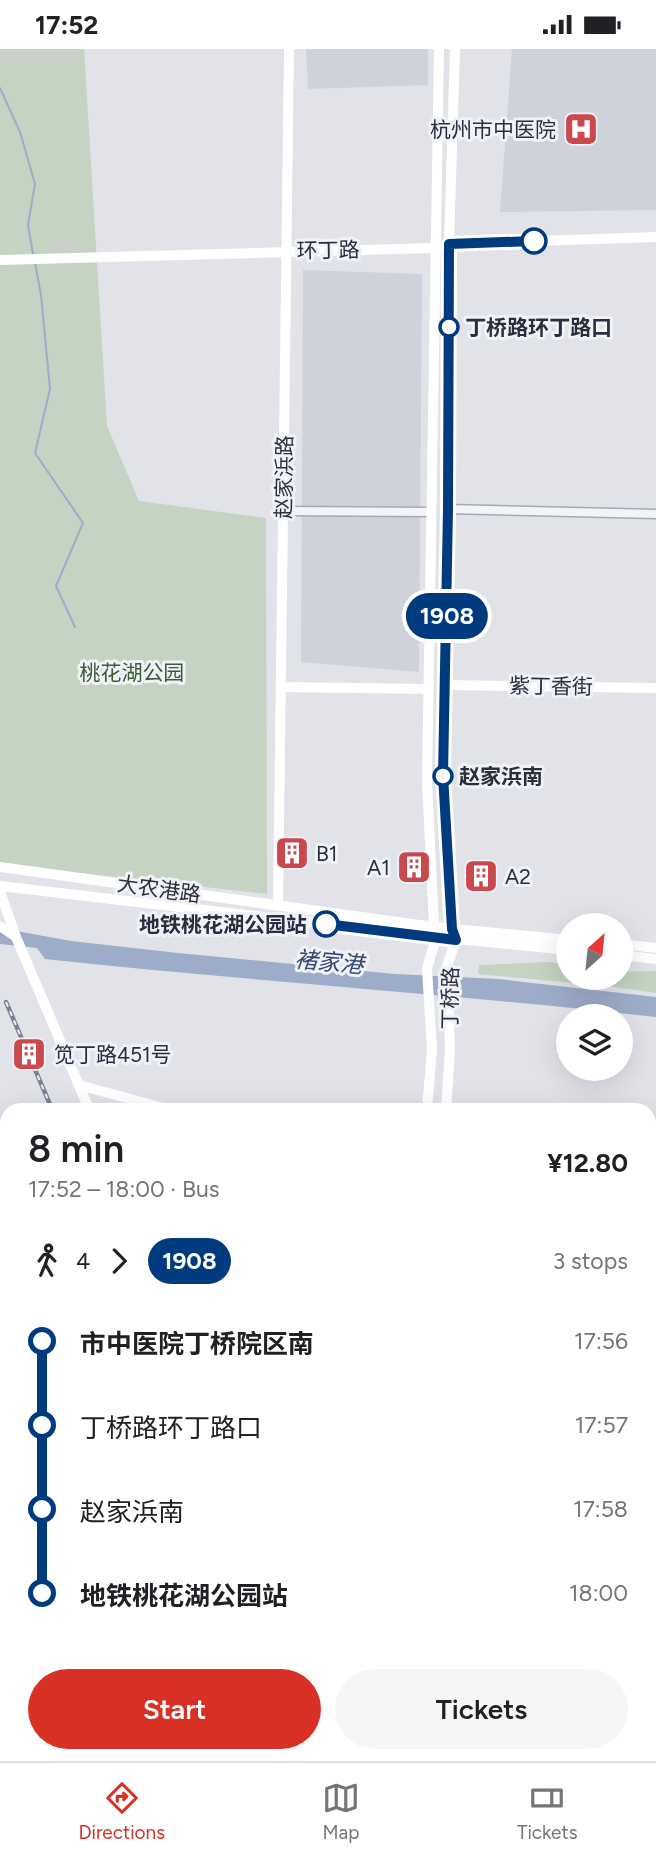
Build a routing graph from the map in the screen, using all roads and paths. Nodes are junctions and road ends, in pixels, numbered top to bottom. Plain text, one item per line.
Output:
1 (289, 49) edge
2 (439, 49) edge
3 (455, 49) edge
4 (656, 237) edge
5 (449, 244) junction
6 (434, 248) junction
7 (287, 251) junction
8 (0, 260) edge
9 (448, 509) junction
10 (283, 511) junction
11 (431, 512) junction
12 (656, 513) edge
13 (446, 685) junction
14 (281, 687) junction
15 (656, 688) edge
16 (428, 689) junction
17 (0, 867) edge
18 (0, 885) edge
19 (0, 892) edge
20 (278, 905) junction
21 (0, 926) edge
22 (435, 932) junction
23 (454, 934) junction
24 (16, 937) junction
25 (556, 939) edge
26 (634, 945) edge
27 (656, 947) edge
28 (556, 948) edge
29 (634, 956) edge
30 (656, 959) edge
31 (79, 1085) junction
32 (86, 1103) edge
33 (143, 1103) edge
34 (428, 1103) edge
35 (446, 1103) edge

1 - 7 main road, 赵家浜路
2 - 6 main road, 丁桥路
3 - 5 main road, 丁桥路
4 - 5 main road, 环丁路
5 - 6 main road, 环丁路
5 - 9 main road, 丁桥路
6 - 7 main road, 环丁路
6 - 11 main road, 丁桥路
7 - 8 main road, 环丁路
7 - 10 main road, 赵家浜路
9 - 12 street
9 - 13 main road, 丁桥路
10 - 11 street
10 - 14 main road, 赵家浜路
11 - 16 main road, 丁桥路
13 - 15 main road, 紫丁香街
13 - 23 main road, 丁桥路
14 - 16 main road
14 - 20 main road, 赵家浜路
16 - 22 main road, 丁桥路
17 - 20 main road, 大农港路
18 - 22 main road, 大农港路
19 - 24 main road
20 - 22 main road, 大农港路
21 - 24 main road
22 - 23 main road, 大农港路
22 - 34 main road, 丁桥路
23 - 25 main road, 大农港路
23 - 28 main road, 大农港路
23 - 35 main road, 丁桥路
24 - 31 main road
26 - 27 main road
29 - 30 main road
31 - 32 main road
31 - 33 main road

